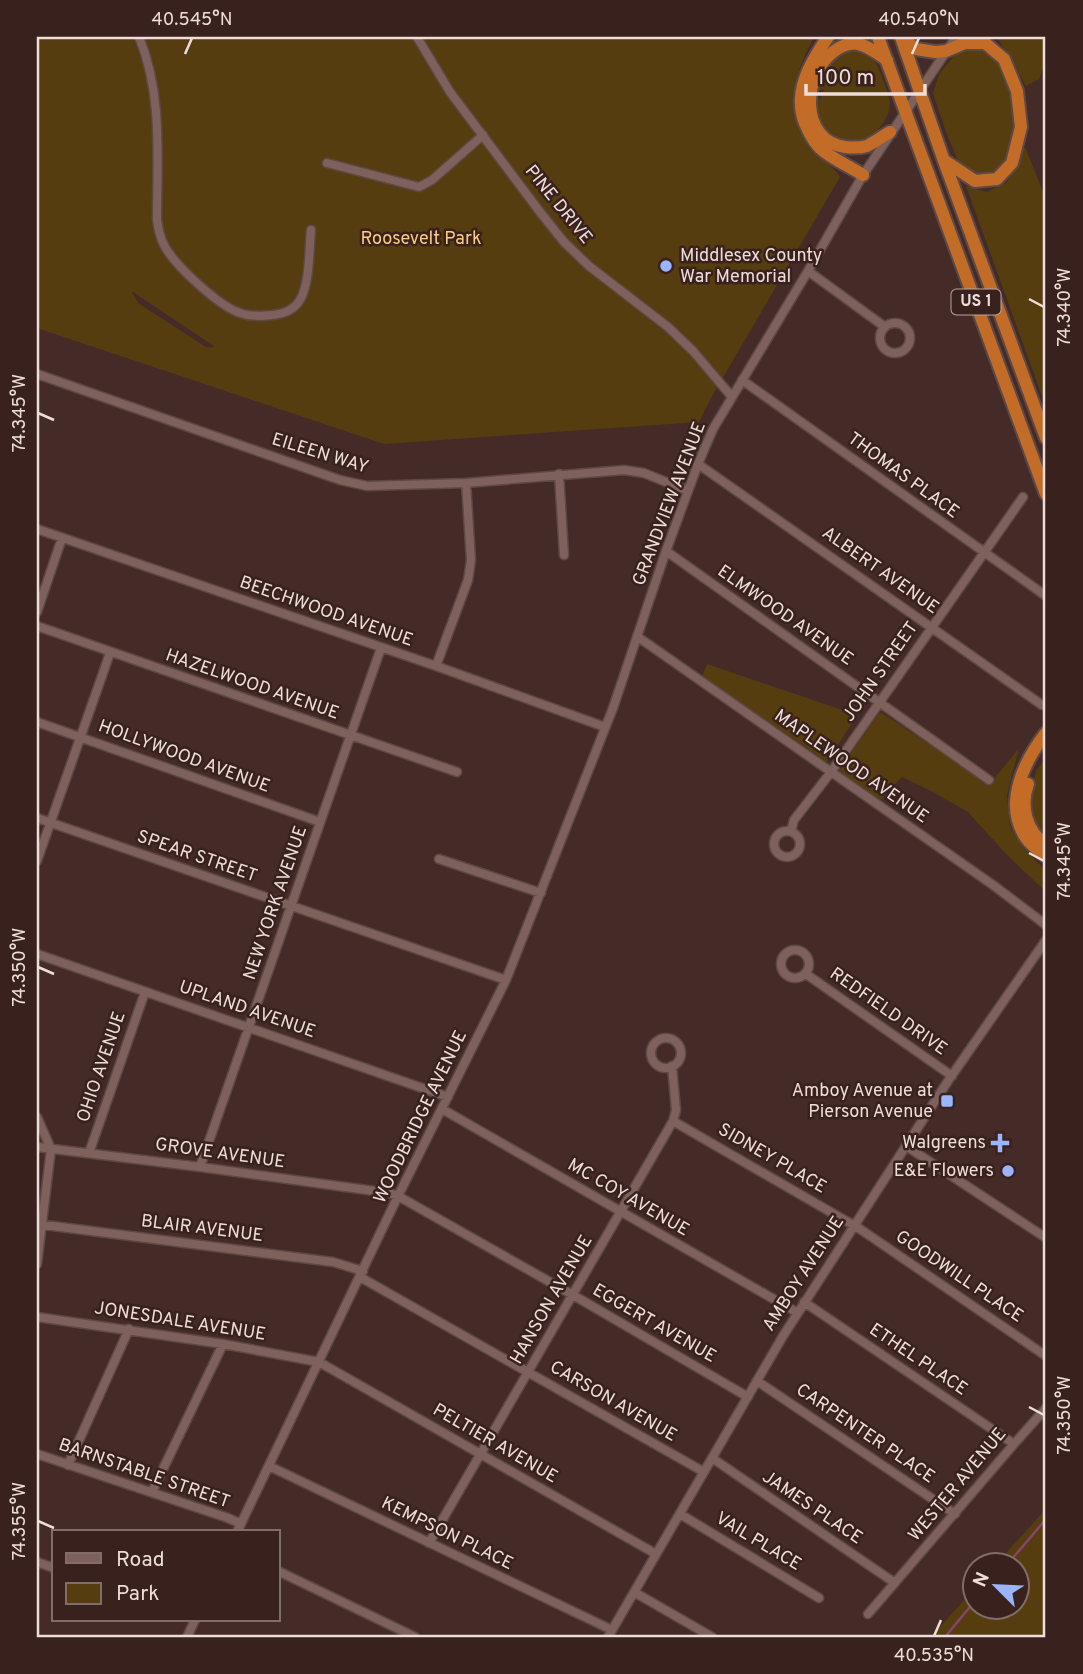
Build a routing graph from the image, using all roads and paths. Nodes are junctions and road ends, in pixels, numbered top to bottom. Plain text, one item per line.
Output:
1 (139, 37) edge
2 (417, 37) edge
3 (828, 37) edge
4 (878, 37) edge
5 (901, 37) edge
6 (956, 37) edge
7 (946, 51) junction
8 (887, 60) junction
9 (919, 90) junction
10 (905, 110) junction
11 (890, 132) junction
12 (483, 135) junction
13 (944, 161) junction
14 (327, 163) dead end
15 (863, 175) junction
16 (311, 230) dead end
17 (808, 271) junction
18 (886, 327) dead end
19 (37, 374) edge
20 (742, 380) junction
21 (732, 397) junction
22 (1046, 439) edge
23 (698, 464) junction
24 (559, 474) junction
25 (466, 483) junction
26 (688, 491) junction
27 (1046, 494) edge
28 (1023, 497) dead end
29 (37, 529) edge
30 (62, 538) junction
31 (666, 551) junction
32 (984, 552) junction
33 (564, 555) dead end
34 (1046, 596) edge
35 (37, 612) edge
36 (37, 626) edge
37 (932, 627) junction
38 (638, 637) junction
39 (381, 648) junction
40 (110, 653) junction
41 (436, 666) junction
42 (879, 702) junction
43 (1042, 705) dead end
44 (613, 708) joint
45 (37, 722) edge
46 (605, 727) junction
47 (1046, 733) edge
48 (350, 735) junction
49 (81, 737) junction
50 (1046, 746) edge
51 (457, 772) dead end
52 (831, 772) junction
53 (989, 780) dead end
54 (37, 818) edge
55 (320, 822) junction
56 (50, 823) junction
57 (791, 831) dead end
58 (1045, 853) edge
59 (439, 859) dead end
60 (37, 861) edge
61 (541, 893) junction
62 (291, 906) junction
63 (1046, 925) edge
64 (1046, 940) edge
65 (37, 954) edge
66 (806, 974) dead end
67 (506, 980) junction
68 (145, 992) junction
69 (249, 1027) junction
70 (672, 1066) dead end
71 (952, 1076) junction
72 (448, 1097) junction
73 (442, 1110) junction
74 (37, 1117) edge
75 (673, 1121) junction
76 (906, 1146) junction
77 (37, 1147) edge
78 (51, 1149) junction
79 (89, 1153) junction
80 (200, 1167) junction
81 (398, 1196) junction
82 (621, 1212) junction
83 (39, 1224) edge
84 (854, 1226) junction
85 (1046, 1238) edge
86 (37, 1264) edge
87 (361, 1274) junction
88 (573, 1295) junction
89 (804, 1302) junction
90 (798, 1313) junction
91 (37, 1317) edge
92 (129, 1329) junction
93 (223, 1344) junction
94 (1046, 1356) edge
95 (319, 1362) junction
96 (529, 1372) junction
97 (757, 1381) junction
98 (748, 1397) junction
99 (1046, 1409) edge
100 (1014, 1444) junction
101 (37, 1454) edge
102 (480, 1455) junction
103 (712, 1458) junction
104 (68, 1465) junction
105 (269, 1466) junction
106 (704, 1472) junction
107 (152, 1492) junction
108 (680, 1514) junction
109 (955, 1514) junction
110 (239, 1528) edge
111 (429, 1543) junction
112 (656, 1554) junction
113 (280, 1572) edge
114 (895, 1583) junction
115 (634, 1592) junction
116 (819, 1598) dead end
117 (868, 1614) dead end
118 (610, 1634) edge
119 (415, 1637) edge
120 (712, 1637) edge

1 - 16 street
2 - 12 street, PINE DRIVE
3 - 15 highway
4 - 8 highway, US 1
5 - 7 highway
5 - 9 highway, US 1
6 - 7 street, GRANDVIEW AVENUE
7 - 9 street, GRANDVIEW AVENUE
7 - 13 highway
8 - 10 highway, US 1
8 - 11 highway
9 - 10 street, GRANDVIEW AVENUE
9 - 13 highway, US 1
10 - 11 street, GRANDVIEW AVENUE
10 - 27 highway, US 1
11 - 15 street, GRANDVIEW AVENUE
12 - 14 street
12 - 21 street, PINE DRIVE
13 - 22 highway, US 1
15 - 17 street, GRANDVIEW AVENUE
17 - 18 street
17 - 20 street, GRANDVIEW AVENUE
19 - 25 street, EILEEN WAY
20 - 21 street, GRANDVIEW AVENUE
20 - 32 street, THOMAS PLACE
21 - 23 street, GRANDVIEW AVENUE
23 - 26 street, GRANDVIEW AVENUE
23 - 37 street, ALBERT AVENUE
24 - 25 street, EILEEN WAY
24 - 26 street, EILEEN WAY
24 - 33 street
25 - 41 street
26 - 31 street, GRANDVIEW AVENUE
28 - 32 street, JOHN STREET
29 - 30 street, BEECHWOOD AVENUE
30 - 35 street
30 - 39 street, BEECHWOOD AVENUE
31 - 38 street, GRANDVIEW AVENUE
31 - 42 street, ELMWOOD AVENUE
32 - 34 street, THOMAS PLACE
32 - 37 street, JOHN STREET
36 - 40 street, HAZELWOOD AVENUE
37 - 42 street, JOHN STREET
37 - 43 street, ALBERT AVENUE
38 - 44 street, GRANDVIEW AVENUE
38 - 52 street, MAPLEWOOD AVENUE
39 - 41 street, BEECHWOOD AVENUE
39 - 48 street, NEW YORK AVENUE
40 - 48 street, HAZELWOOD AVENUE
40 - 49 street
41 - 46 street, BEECHWOOD AVENUE
42 - 52 street, JOHN STREET
42 - 53 street, ELMWOOD AVENUE
44 - 46 street, WOODBRIDGE AVENUE
45 - 49 street, HOLLYWOOD AVENUE
46 - 61 street, WOODBRIDGE AVENUE
47 - 58 highway
48 - 51 street, HAZELWOOD AVENUE
48 - 55 street, NEW YORK AVENUE
49 - 55 street, HOLLYWOOD AVENUE
49 - 56 street
50 - 58 highway
52 - 57 street, JOHN STREET
52 - 63 street, MAPLEWOOD AVENUE
54 - 56 street, SPEAR STREET
55 - 62 street, NEW YORK AVENUE
56 - 60 street
56 - 62 street, SPEAR STREET
59 - 61 street
61 - 67 street, WOODBRIDGE AVENUE
62 - 67 street, SPEAR STREET
62 - 69 street, NEW YORK AVENUE
64 - 71 street, AMBOY AVENUE
65 - 68 street, UPLAND AVENUE
66 - 71 street, REDFIELD DRIVE
67 - 72 street, WOODBRIDGE AVENUE
68 - 69 street, UPLAND AVENUE
68 - 79 street, OHIO AVENUE
69 - 72 street, UPLAND AVENUE
69 - 80 street, NEW YORK AVENUE
70 - 75 street, HANSON AVENUE
71 - 76 street, AMBOY AVENUE
72 - 73 street, WOODBRIDGE AVENUE
73 - 81 street, WOODBRIDGE AVENUE
73 - 82 street, MC COY AVENUE
74 - 78 street
75 - 82 street, HANSON AVENUE
75 - 84 street, SIDNEY PLACE
76 - 84 street, AMBOY AVENUE
76 - 85 street
77 - 78 street, GROVE AVENUE
78 - 79 street, GROVE AVENUE
78 - 83 street
79 - 80 street, GROVE AVENUE
80 - 81 street, GROVE AVENUE
81 - 87 street, WOODBRIDGE AVENUE
81 - 88 street, EGGERT AVENUE
82 - 88 street, HANSON AVENUE
82 - 90 street, MC COY AVENUE
83 - 86 street
83 - 87 street, BLAIR AVENUE
84 - 89 street, AMBOY AVENUE
84 - 94 street, GOODWILL PLACE
87 - 95 street, WOODBRIDGE AVENUE
87 - 96 street, CARSON AVENUE
88 - 96 street, HANSON AVENUE
88 - 98 street, EGGERT AVENUE
89 - 90 street, AMBOY AVENUE
89 - 100 street, ETHEL PLACE
90 - 97 street, AMBOY AVENUE
91 - 92 street, JONESDALE AVENUE
92 - 93 street, JONESDALE AVENUE
92 - 104 street
93 - 95 street, JONESDALE AVENUE
93 - 107 street
95 - 102 street, PELTIER AVENUE
95 - 105 street, WOODBRIDGE AVENUE
96 - 102 street, HANSON AVENUE
96 - 106 street, CARSON AVENUE
97 - 98 street, AMBOY AVENUE
97 - 109 street, CARPENTER PLACE
98 - 103 street, AMBOY AVENUE
99 - 100 street, WESTER AVENUE
100 - 109 street, WESTER AVENUE
101 - 104 street, BARNSTABLE STREET
102 - 111 street, HANSON AVENUE
102 - 112 street, PELTIER AVENUE
103 - 106 street, AMBOY AVENUE
103 - 114 street, JAMES PLACE
104 - 107 street, BARNSTABLE STREET
105 - 110 street, WOODBRIDGE AVENUE
105 - 111 street, KEMPSON PLACE
106 - 108 street, AMBOY AVENUE
107 - 110 street, BARNSTABLE STREET
108 - 112 street, AMBOY AVENUE
108 - 116 street, VAIL PLACE
109 - 114 street, WESTER AVENUE
111 - 118 street, KEMPSON PLACE
112 - 115 street, AMBOY AVENUE
113 - 119 street
114 - 117 street, WESTER AVENUE
115 - 118 street, AMBOY AVENUE
115 - 120 street

